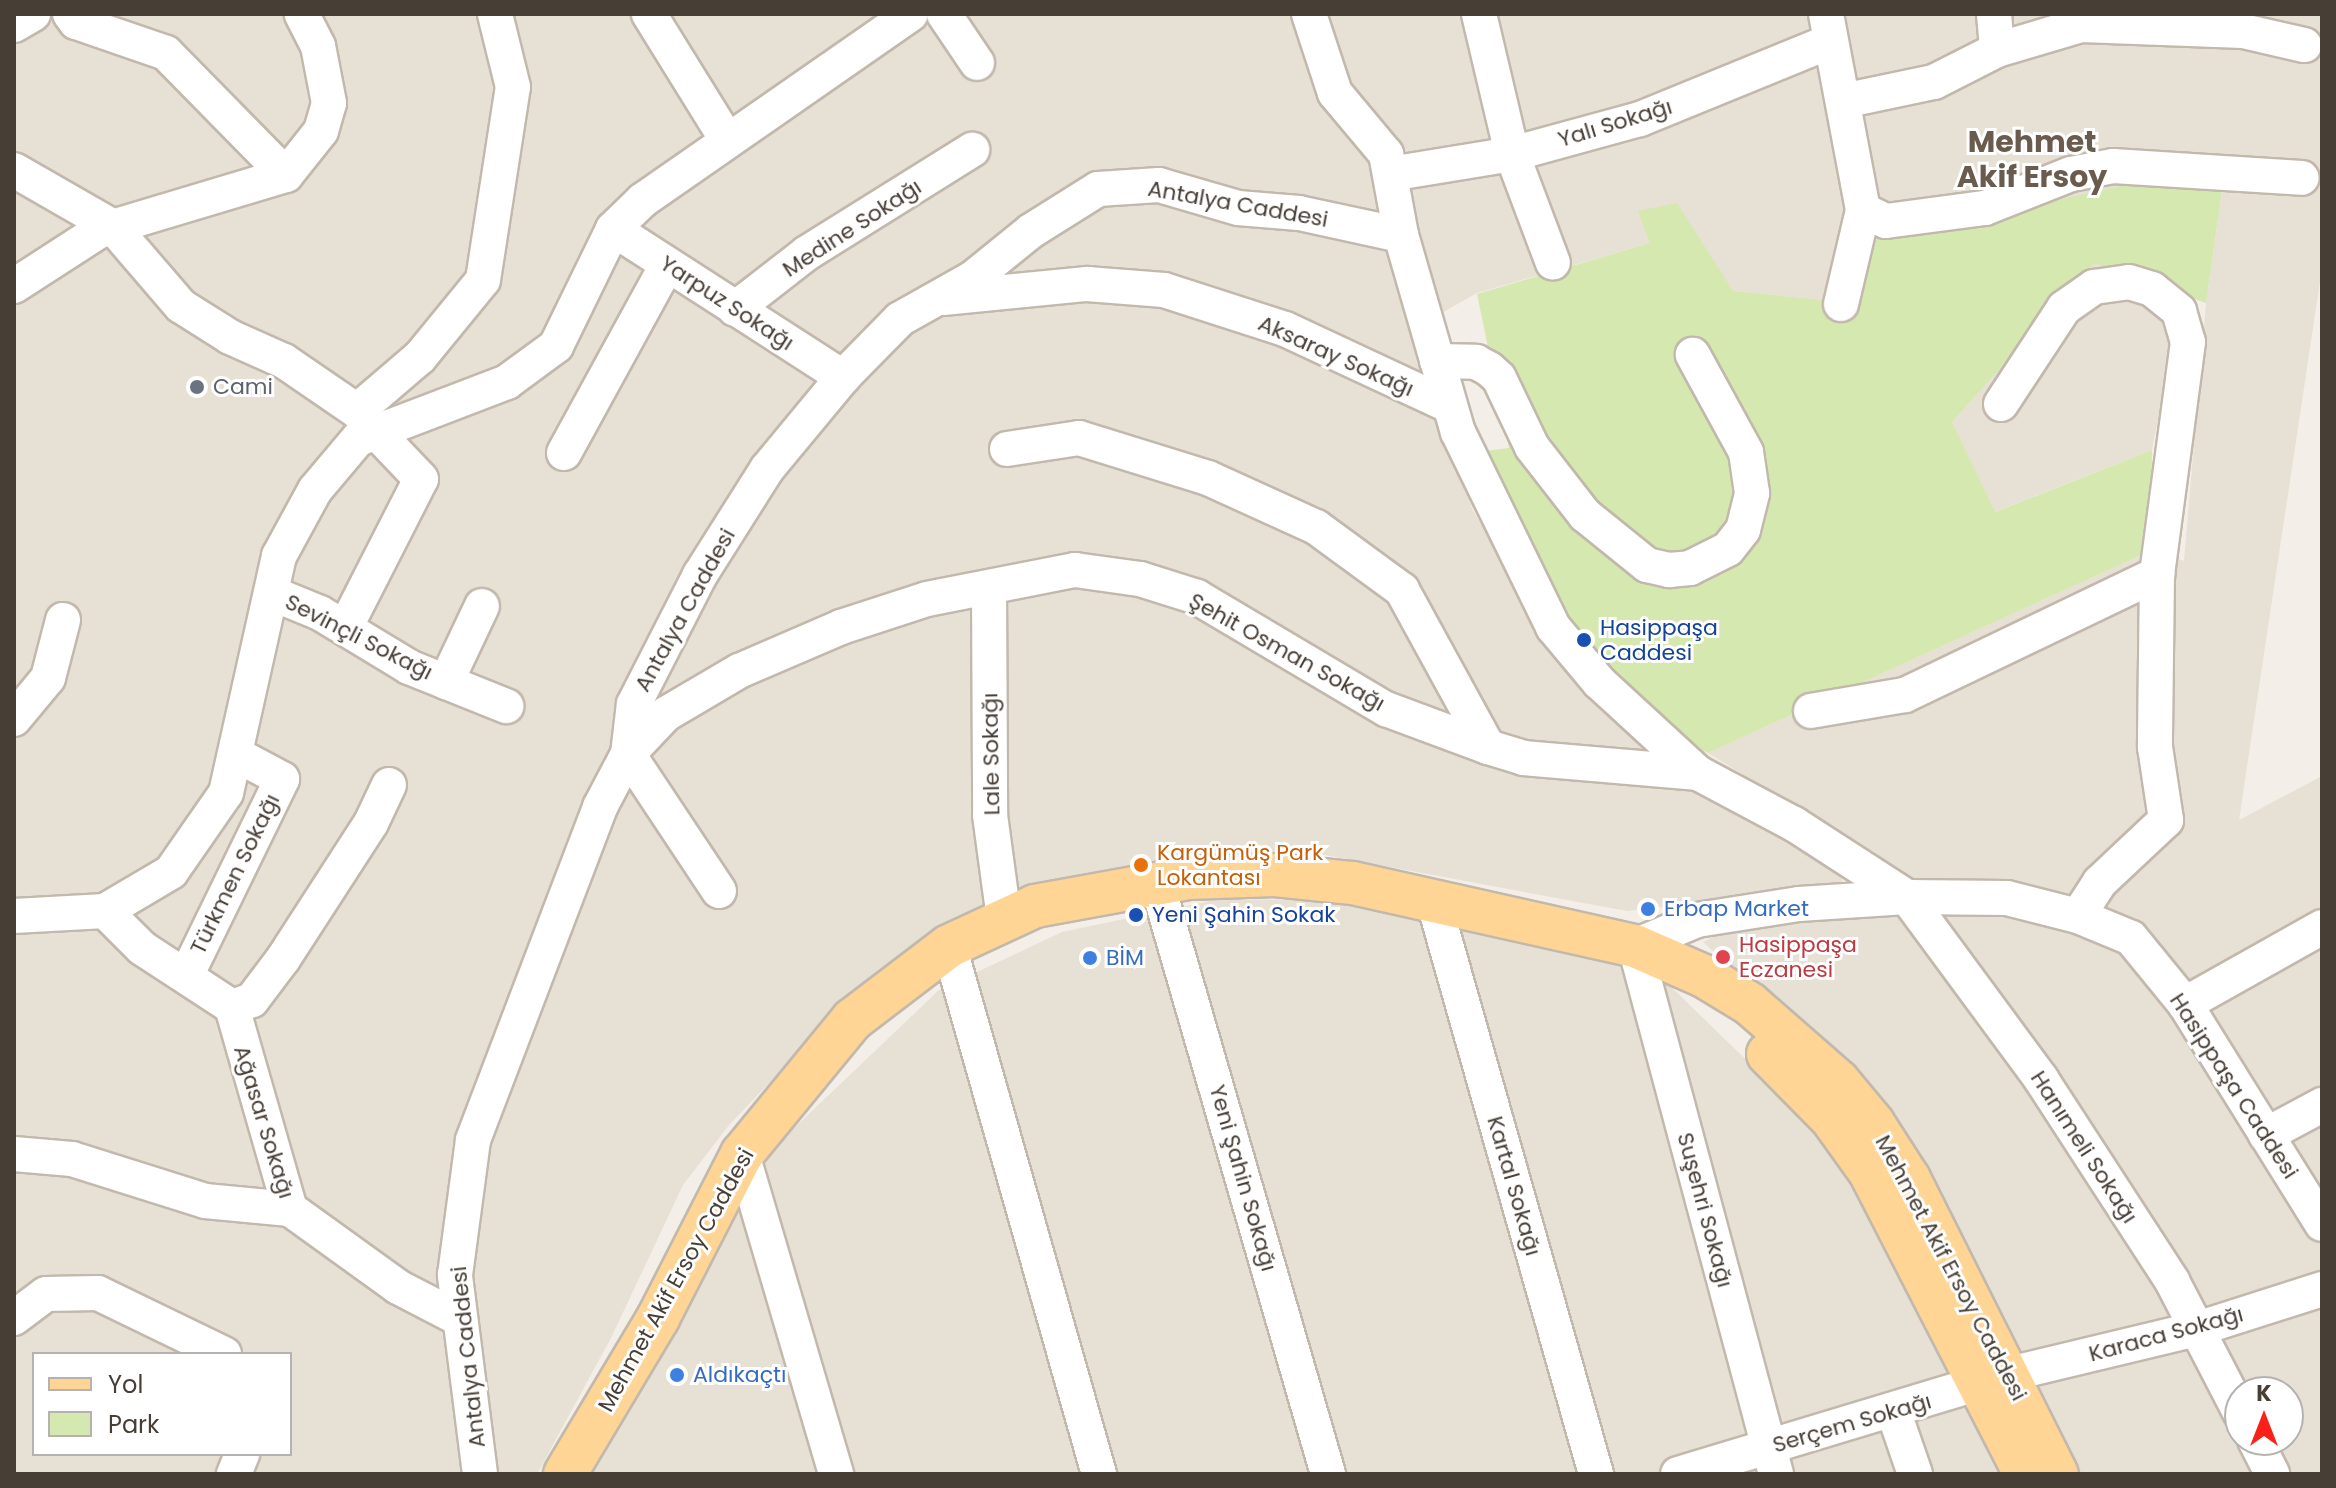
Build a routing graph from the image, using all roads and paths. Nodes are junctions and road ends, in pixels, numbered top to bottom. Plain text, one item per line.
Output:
1 (33, 14) edge
2 (70, 14) edge
3 (302, 14) edge
4 (495, 14) edge
5 (649, 14) edge
6 (911, 14) edge
7 (944, 14) edge
8 (1309, 14) edge
9 (1479, 14) edge
10 (1994, 14) edge
11 (14, 25) edge
12 (1828, 27) edge
13 (2304, 45) dead end
14 (1997, 50) junction
15 (977, 63) dead end
16 (1843, 101) junction
17 (727, 140) junction
18 (972, 150) dead end
19 (1512, 154) junction
20 (14, 170) edge
21 (1390, 174) junction
22 (286, 175) junction
23 (2302, 178) dead end
24 (1863, 210) junction
25 (113, 227) junction
26 (613, 229) junction
27 (1401, 235) junction
28 (1553, 263) dead end
29 (667, 265) junction
30 (14, 286) edge
31 (937, 298) junction
32 (1841, 304) dead end
33 (735, 309) junction
34 (1693, 355) dead end
35 (1437, 361) junction
36 (843, 377) junction
37 (2001, 404) dead end
38 (1450, 406) junction
39 (366, 422) junction
40 (1007, 449) dead end
41 (564, 453) dead end
42 (2157, 574) junction
43 (989, 589) junction
44 (271, 593) junction
45 (482, 606) dead end
46 (63, 620) dead end
47 (345, 628) junction
48 (446, 682) junction
49 (506, 706) dead end
50 (1811, 711) dead end
51 (17, 713) edge
52 (1488, 747) junction
53 (235, 754) junction
54 (628, 754) junction
55 (1698, 773) junction
56 (389, 785) dead end
57 (1157, 883) junction
58 (719, 891) dead end
59 (1907, 897) junction
60 (1433, 899) junction
61 (105, 911) junction
62 (14, 916) edge
63 (2078, 916) junction
64 (1004, 918) junction
65 (2322, 927) edge
66 (949, 946) junction
67 (1635, 946) junction
68 (187, 974) junction
69 (2185, 1004) junction
70 (232, 1007) junction
71 (2322, 1105) edge
72 (2266, 1135) junction
73 (14, 1154) edge
74 (742, 1154) junction
75 (290, 1209) junction
76 (2322, 1224) edge
77 (2322, 1289) edge
78 (14, 1318) edge
79 (460, 1319) junction
80 (2197, 1329) junction
81 (220, 1352) edge
82 (1995, 1379) junction
83 (2224, 1381) edge
84 (1893, 1410) junction
85 (2263, 1456) edge
86 (1772, 1460) edge
87 (480, 1474) edge
88 (565, 1474) edge
89 (836, 1474) edge
90 (1099, 1474) edge
91 (1328, 1474) edge
92 (1596, 1474) edge
93 (1678, 1474) edge
94 (1915, 1474) edge
95 (2025, 1474) edge
96 (2057, 1474) edge
97 (2272, 1474) edge

1 - 11 street
2 - 22 street
3 - 22 street
4 - 39 street
5 - 17 street
6 - 17 street
7 - 15 street
8 - 21 street
9 - 19 street
10 - 14 street
12 - 16 street
12 - 19 street, Yalı Sokağı
13 - 14 street
14 - 16 street
16 - 24 street
17 - 26 street
18 - 33 street, Medine Sokağı
19 - 21 street, Yalı Sokağı
19 - 28 street
20 - 25 street
21 - 27 street
22 - 25 street
23 - 24 street
24 - 32 street
25 - 30 street
25 - 39 street
26 - 29 street, Yarpuz Sokağı
26 - 39 street
27 - 31 street, Antalya Caddesi
27 - 35 street
29 - 33 street, Yarpuz Sokağı
29 - 41 street
31 - 36 street, Antalya Caddesi
31 - 38 street, Aksaray Sokağı
33 - 36 street, Yarpuz Sokağı
34 - 35 street
35 - 38 street
36 - 54 street, Antalya Caddesi
37 - 42 street
38 - 55 street
39 - 44 street
39 - 47 street
40 - 52 street
42 - 50 street
42 - 63 street
43 - 52 street, Şehit Osman Sokağı
43 - 54 street, Şehit Osman Sokağı
43 - 64 street, Lale Sokağı
44 - 47 street, Sevinçli Sokağı
44 - 53 street
45 - 48 street, Sevinçli Sokağı
46 - 51 street
47 - 48 street, Sevinçli Sokağı
48 - 49 street, Sevinçli Sokağı
52 - 55 street, Şehit Osman Sokağı
53 - 61 street
53 - 68 street, Türkmen Sokağı
54 - 58 street
54 - 79 street, Antalya Caddesi
55 - 59 street
56 - 70 street
57 - 60 main road, Mehmet Akif Ersoy Caddesi
57 - 64 main road, Mehmet Akif Ersoy Caddesi
57 - 91 street, Yeni Şahin Sokağı
59 - 63 street, Hasippaşa Caddesi
59 - 67 street, Hasippaşa Caddesi
59 - 80 street, Hanımeli Sokağı
60 - 67 main road, Mehmet Akif Ersoy Caddesi
60 - 92 street, Kartal Sokağı
61 - 62 street
61 - 68 street
63 - 69 street, Hasippaşa Caddesi
64 - 66 main road, Mehmet Akif Ersoy Caddesi
65 - 69 street
66 - 74 main road, Mehmet Akif Ersoy Caddesi
66 - 90 street
67 - 82 main road, Mehmet Akif Ersoy Caddesi
67 - 86 street, Suşehri Sokağı
68 - 70 street
69 - 72 street, Hasippaşa Caddesi
70 - 75 street, Ağasar Sokağı
71 - 72 street
72 - 76 street, Hasippaşa Caddesi
73 - 75 street, Ağasar Sokağı
74 - 88 main road, Mehmet Akif Ersoy Caddesi
74 - 89 street
75 - 79 street
77 - 80 street, Karaca Sokağı
78 - 81 street
79 - 87 street, Antalya Caddesi
80 - 82 street, Karaca Sokağı
80 - 83 street, Hanımeli Sokağı
82 - 84 street, Serçem Sokağı
82 - 95 main road, Mehmet Akif Ersoy Caddesi
82 - 96 main road, Mehmet Akif Ersoy Caddesi
84 - 86 street, Serçem Sokağı
84 - 94 street
85 - 97 street
86 - 93 street, Serçem Sokağı

